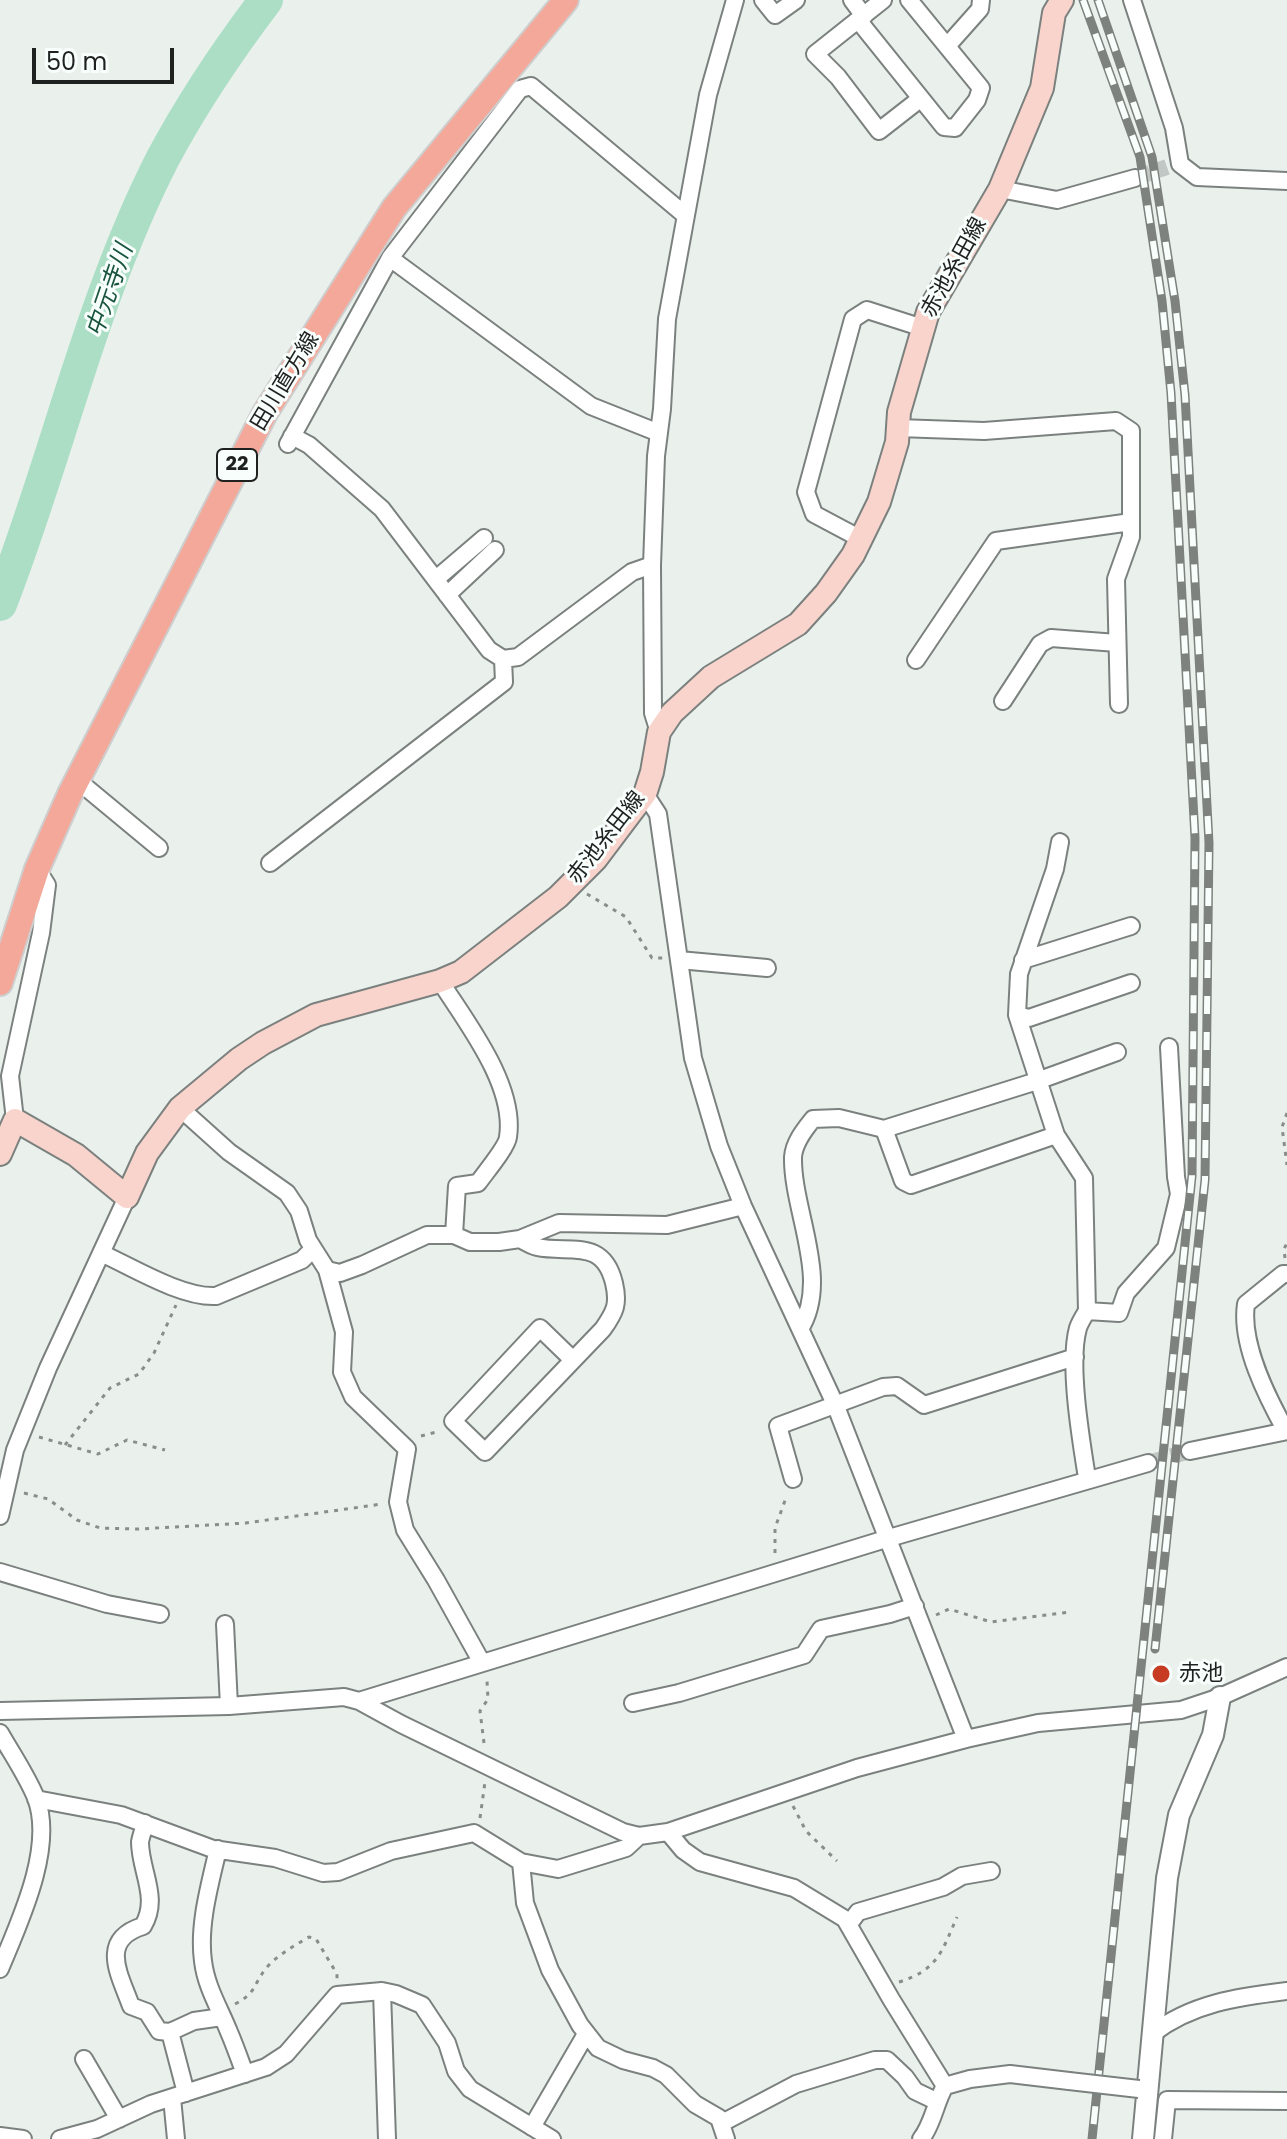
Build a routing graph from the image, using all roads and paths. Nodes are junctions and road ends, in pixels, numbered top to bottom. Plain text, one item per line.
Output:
1 (566, 0) edge
2 (735, 0) edge
3 (763, 0) edge
4 (796, 0) edge
5 (852, 0) edge
6 (883, 0) edge
7 (909, 0) edge
8 (981, 0) edge
9 (1132, 0) edge
10 (1054, 4) edge
11 (861, 18) junction
12 (948, 45) junction
13 (920, 99) junction
14 (1135, 178) tunnel mouth
15 (1287, 181) edge
16 (1000, 189) junction
17 (685, 215) junction
18 (390, 258) junction
19 (923, 328) junction
20 (898, 428) junction
21 (659, 433) junction
22 (1131, 522) junction
23 (861, 539) junction
24 (652, 565) junction
25 (436, 579) junction
26 (447, 595) junction
27 (1117, 643) junction
28 (503, 659) junction
29 (916, 660) dead end
30 (1003, 701) dead end
31 (1119, 704) dead end
32 (659, 732) junction
33 (77, 780) junction
34 (645, 794) junction
35 (1060, 842) dead end
36 (159, 848) dead end
37 (270, 863) dead end
38 (37, 869) junction
39 (572, 883) junction
40 (1131, 926) dead end
41 (679, 960) junction
42 (1023, 960) junction
43 (767, 968) dead end
44 (440, 981) junction
45 (0, 983) edge
46 (1131, 983) dead end
47 (1017, 1015) junction
48 (1169, 1047) dead end
49 (1117, 1052) dead end
50 (1037, 1081) junction
51 (180, 1108) junction
52 (1287, 1113) edge
53 (15, 1120) junction
54 (884, 1129) junction
55 (1056, 1135) junction
56 (0, 1154) edge
57 (1287, 1165) edge
58 (127, 1197) junction
59 (743, 1206) junction
60 (454, 1235) junction
61 (520, 1239) junction
62 (313, 1249) junction
63 (101, 1253) junction
64 (327, 1270) junction
65 (1287, 1274) edge
66 (182, 1290) junction
67 (1087, 1311) junction
68 (800, 1329) junction
69 (1075, 1357) junction
70 (573, 1360) junction
71 (835, 1404) junction
72 (453, 1421) junction
73 (1286, 1431) edge
74 (22, 1432) junction
75 (394, 1434) junction
76 (65, 1445) junction
77 (165, 1450) dead end
78 (1190, 1451) tunnel mouth
79 (1148, 1463) tunnel mouth
80 (1087, 1478) junction
81 (793, 1479) joint
82 (6, 1489) junction
83 (398, 1502) junction
84 (0, 1516) edge
85 (889, 1538) junction
86 (0, 1572) edge
87 (773, 1573) junction
88 (915, 1606) junction
89 (1070, 1612) dead end
90 (160, 1614) dead end
91 (925, 1620) dead end
92 (225, 1624) dead end
93 (481, 1661) junction
94 (1287, 1667) edge
95 (1220, 1697) junction
96 (359, 1701) junction
97 (633, 1703) dead end
98 (229, 1706) junction
99 (0, 1711) edge
100 (0, 1733) edge
101 (966, 1739) junction
102 (487, 1766) junction
103 (788, 1796) dead end
104 (36, 1799) junction
105 (145, 1823) junction
106 (668, 1832) junction
107 (474, 1833) junction
108 (639, 1836) junction
109 (218, 1849) junction
110 (837, 1861) dead end
111 (521, 1862) junction
112 (991, 1871) dead end
113 (957, 1917) dead end
114 (849, 1924) junction
115 (0, 1969) edge
116 (884, 1987) junction
117 (382, 1991) junction
118 (1287, 1991) edge
119 (337, 1995) junction
120 (220, 2014) junction
121 (170, 2032) junction
122 (586, 2034) junction
123 (1152, 2034) junction
124 (84, 2059) dead end
125 (245, 2074) junction
126 (945, 2086) junction
127 (1143, 2089) junction
128 (179, 2095) junction
129 (936, 2101) junction
130 (1287, 2101) edge
131 (119, 2119) junction
132 (532, 2127) junction
133 (724, 2131) edge
134 (0, 2136) edge
135 (70, 2138) edge
136 (23, 2139) edge
137 (176, 2139) edge
138 (387, 2139) edge
139 (552, 2139) edge
140 (921, 2139) edge
141 (1143, 2139) edge
142 (1163, 2139) edge

1 - 33 main road, 田川直方線 / 22
2 - 17 street
3 - 4 street
5 - 11 street
6 - 11 street
7 - 12 street
8 - 12 street
9 - 15 street
10 - 16 main road, 赤池糸田線
11 - 13 street
11 - 13 street
12 - 13 street
14 - 16 street
16 - 19 main road, 赤池糸田線
17 - 18 street
17 - 21 street
18 - 21 street
18 - 25 street
19 - 20 main road, 赤池糸田線
19 - 23 street
20 - 22 street
20 - 23 main road, 赤池糸田線
21 - 24 street
22 - 27 street
22 - 29 street
23 - 32 main road, 赤池糸田線
24 - 28 street
24 - 32 street
25 - 26 street
25 - 26 street
26 - 28 street
27 - 30 street
27 - 31 street
28 - 37 street
32 - 34 main road, 赤池糸田線
33 - 36 street
33 - 38 main road, 田川直方線 / 22
34 - 39 main road, 赤池糸田線
34 - 41 street
35 - 42 street
38 - 45 main road, 田川直方線 / 22
38 - 53 street
39 - 41 path
39 - 44 main road, 赤池糸田線
40 - 42 street
41 - 43 street
41 - 59 street
42 - 47 street
44 - 51 main road, 赤池糸田線
44 - 60 street
46 - 47 street
47 - 50 street
48 - 67 street
49 - 50 street
50 - 54 street
50 - 55 street
51 - 58 main road, 赤池糸田線
51 - 62 street
52 - 57 path
53 - 56 main road
53 - 58 main road
54 - 55 street
54 - 68 street
55 - 67 street
58 - 63 street
59 - 61 street
59 - 68 street
60 - 61 street
60 - 64 street
61 - 70 street
62 - 64 street
62 - 66 street
63 - 66 street
63 - 74 street
64 - 75 street
65 - 73 street
66 - 76 path
67 - 69 street
68 - 71 street
69 - 71 street
69 - 80 street
70 - 72 street
70 - 72 street
71 - 81 street
71 - 85 street
72 - 75 path
73 - 78 street
74 - 76 path
74 - 82 street
75 - 83 street
76 - 77 path
79 - 80 street
80 - 85 street
81 - 87 path
82 - 83 path
82 - 84 street
83 - 93 street
85 - 87 street
85 - 88 street
86 - 90 street
87 - 93 street
88 - 97 street
88 - 101 street
89 - 91 path
92 - 98 street
93 - 96 street
93 - 102 path
94 - 95 street
95 - 101 street
95 - 123 street
96 - 98 street
96 - 102 street
98 - 99 street
100 - 104 street
101 - 106 street
102 - 107 path
102 - 108 street
103 - 110 path
104 - 105 street
104 - 115 street
105 - 109 street
105 - 121 street
106 - 108 street
106 - 114 street
107 - 109 street
107 - 111 street
108 - 111 street
109 - 120 street
111 - 122 street
112 - 114 street
113 - 116 path
114 - 116 street
116 - 126 street
117 - 119 street
117 - 132 street
117 - 138 street
118 - 123 street
119 - 120 path
119 - 125 street
120 - 121 street
120 - 125 street
121 - 128 street
122 - 132 street
122 - 133 street
123 - 127 street
124 - 131 street
125 - 128 street
126 - 127 street, bridge
126 - 129 street
127 - 141 street
128 - 131 street
128 - 137 street
129 - 133 street
129 - 140 street
130 - 142 street
131 - 135 street
132 - 139 street
134 - 136 street

